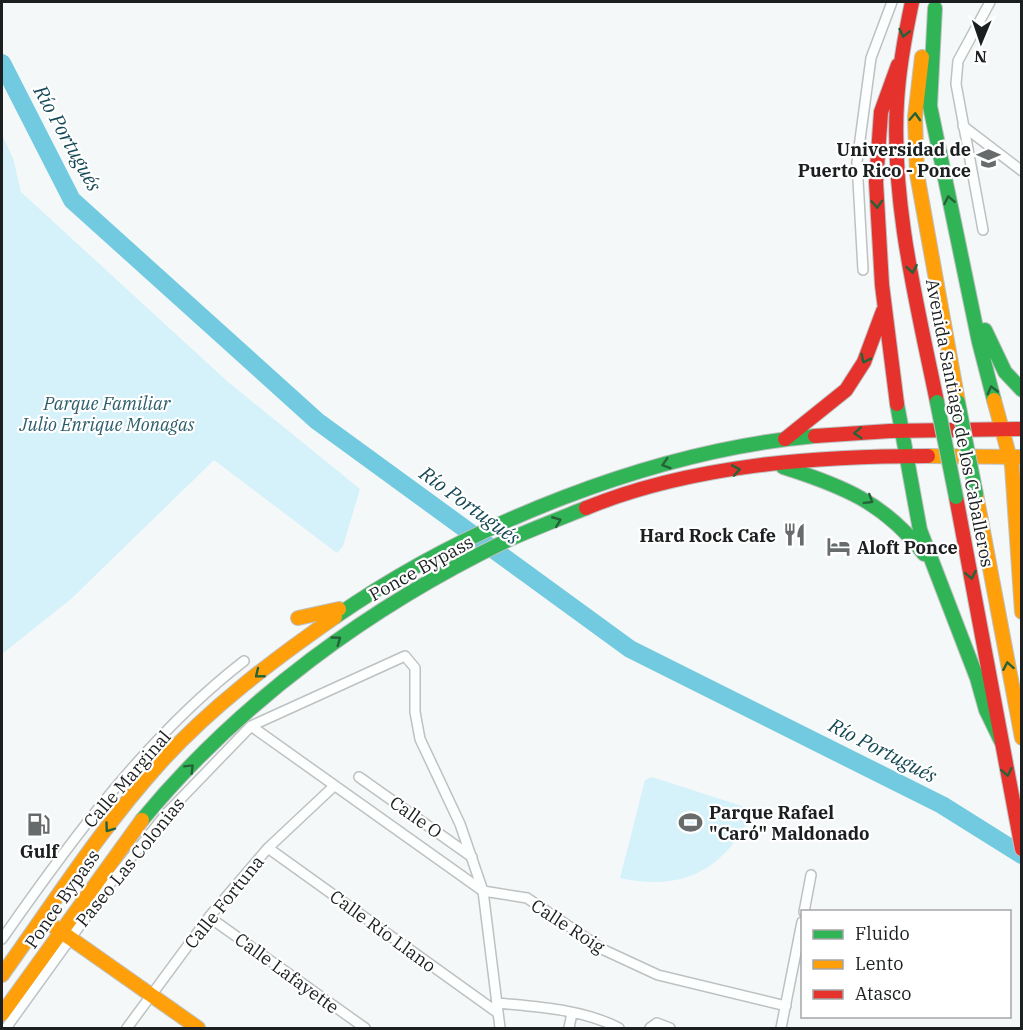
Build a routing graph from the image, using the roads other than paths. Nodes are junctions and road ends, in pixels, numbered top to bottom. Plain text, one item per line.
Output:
1 (892, 2) edge
2 (912, 2) edge
3 (990, 2) edge
4 (936, 5) edge
5 (898, 65) junction
6 (963, 126) junction
7 (1022, 171) edge
8 (983, 230) dead end
9 (863, 270) dead end
10 (967, 285) junction
11 (885, 304) junction
12 (1022, 390) edge
13 (1002, 429) junction
14 (1022, 429) edge
15 (900, 430) junction
16 (785, 438) junction
17 (904, 455) junction
18 (1015, 457) edge
19 (776, 464) junction
20 (1020, 568) edge
21 (938, 577) junction
22 (348, 607) junction
23 (1022, 612) edge
24 (298, 618) dead end
25 (244, 661) dead end
26 (991, 712) junction
27 (251, 726) junction
28 (1022, 738) edge
29 (139, 762) junction
30 (152, 772) junction
31 (359, 777) dead end
32 (334, 786) junction
33 (268, 848) junction
34 (1022, 849) edge
35 (473, 857) junction
36 (811, 876) dead end
37 (483, 891) junction
38 (804, 910) edge
39 (209, 917) junction
40 (43, 919) junction
41 (801, 927) edge
42 (67, 935) junction
43 (2, 939) edge
44 (2, 975) edge
45 (151, 995) junction
46 (786, 1006) junction
47 (498, 1011) junction
48 (572, 1013) junction
49 (2, 1014) edge
50 (653, 1026) edge
51 (6, 1029) edge
52 (127, 1029) edge
53 (198, 1029) edge
54 (365, 1029) edge
55 (491, 1029) edge
56 (500, 1029) edge
57 (569, 1029) edge
58 (619, 1029) edge
59 (670, 1029) edge
60 (781, 1029) edge

1 - 9 street
2 -> 5 main road, Avenida Santiago de los Caballeros
3 - 6 street
10 -> 4 main road
28 -> 4 main road, Avenida Santiago de los Caballeros, bridge
5 -> 11 main road
5 -> 26 main road, Avenida Santiago de los Caballeros, bridge
6 - 7 street
6 - 8 street
10 - 12 main road
13 -> 10 main road
11 - 15 main road
11 -> 16 main road
13 - 14 main road, Ponce Bypass
13 - 15 main road, Ponce Bypass
13 - 18 main road
15 -> 16 main road, Ponce Bypass
15 - 17 main road
16 -> 22 main road, Ponce Bypass
17 - 18 main road, Ponce Bypass
17 - 19 main road, Ponce Bypass
17 - 21 main road
18 - 20 main road
19 -> 21 main road
42 -> 19 main road, Ponce Bypass
20 - 23 main road
21 - 26 main road
22 - 24 main road
22 -> 30 main road, Ponce Bypass
25 - 29 street, Calle Marginal
26 -> 34 main road
27 - 32 street, Calle Roig
27 - 35 street, Paseo Las Colonias
27 - 42 street, Paseo Las Colonias
29 - 30 street
29 - 43 street, Calle Marginal
30 -> 40 main road, Ponce Bypass
31 - 35 street, Calle O
32 - 33 street, Calle Fortuna
32 - 37 street, Calle Roig
33 - 39 street, Calle Fortuna
33 - 47 street, Calle Río Llano
35 - 37 street
36 - 38 street
37 - 46 street, Calle Roig
37 - 47 street
39 - 45 street, Calle Fortuna
39 - 54 street, Calle Lafayette
40 - 42 main road
40 - 44 main road, Ponce Bypass
41 - 46 street
42 - 45 main road
42 - 49 main road, Ponce Bypass
42 - 51 street, Paseo Las Colonias
45 - 52 street, Calle Fortuna
45 - 53 main road
46 - 60 street
47 - 48 street
47 - 55 street
47 - 56 street
48 - 57 street
48 - 58 street
50 - 59 street

